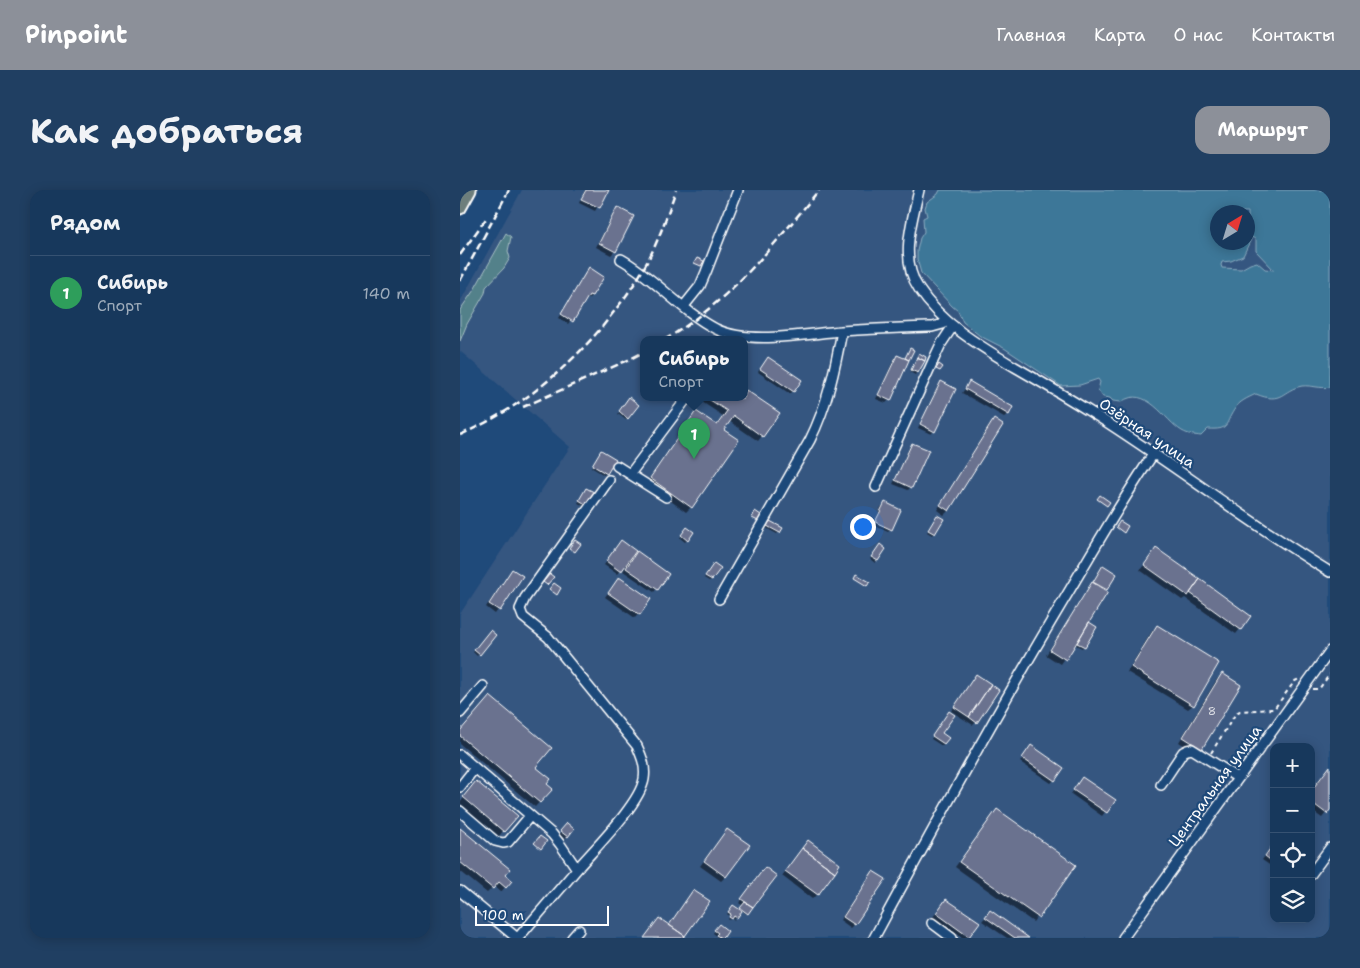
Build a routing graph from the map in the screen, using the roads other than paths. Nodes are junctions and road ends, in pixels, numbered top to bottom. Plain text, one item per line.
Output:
1 (470, 190) edge
2 (738, 190) edge
3 (919, 190) edge
4 (460, 208) edge
5 (621, 259) dead end
6 (684, 306) junction
7 (950, 324) junction
8 (842, 331) junction
9 (729, 336) edge
10 (748, 338) edge
11 (685, 401) edge
12 (1154, 453) junction
13 (617, 466) dead end
14 (630, 474) junction
15 (609, 480) dead end
16 (876, 487) dead end
17 (666, 497) dead end
18 (1330, 572) edge
19 (719, 599) dead end
20 (1330, 651) edge
21 (483, 686) dead end
22 (460, 713) edge
23 (460, 755) edge
24 (476, 768) junction
25 (1238, 778) junction
26 (1161, 785) dead end
27 (460, 787) edge
28 (460, 811) edge
29 (530, 816) junction
30 (1330, 848) edge
31 (576, 869) junction
32 (1315, 869) edge
33 (460, 891) edge
34 (932, 923) dead end
35 (579, 930) dead end
36 (517, 938) edge
37 (572, 938) edge
38 (874, 938) edge
39 (952, 938) edge
40 (1123, 938) edge

1 - 4 main road
2 - 6 street
3 - 7 street, Озёрная улица
5 - 6 street
6 - 9 street
7 - 8 street
7 - 12 street, Озёрная улица
7 - 16 street
8 - 10 street
8 - 19 street
11 - 14 street
12 - 18 street, Озёрная улица
12 - 38 street
13 - 14 street
14 - 17 street
15 - 31 street
20 - 25 street, Центральная улица
21 - 22 street
23 - 24 street
24 - 27 street
24 - 29 street
25 - 26 street
25 - 40 street, Центральная улица
28 - 29 street
29 - 31 street
30 - 32 street
31 - 36 street
33 - 36 street
34 - 39 street
35 - 37 street

